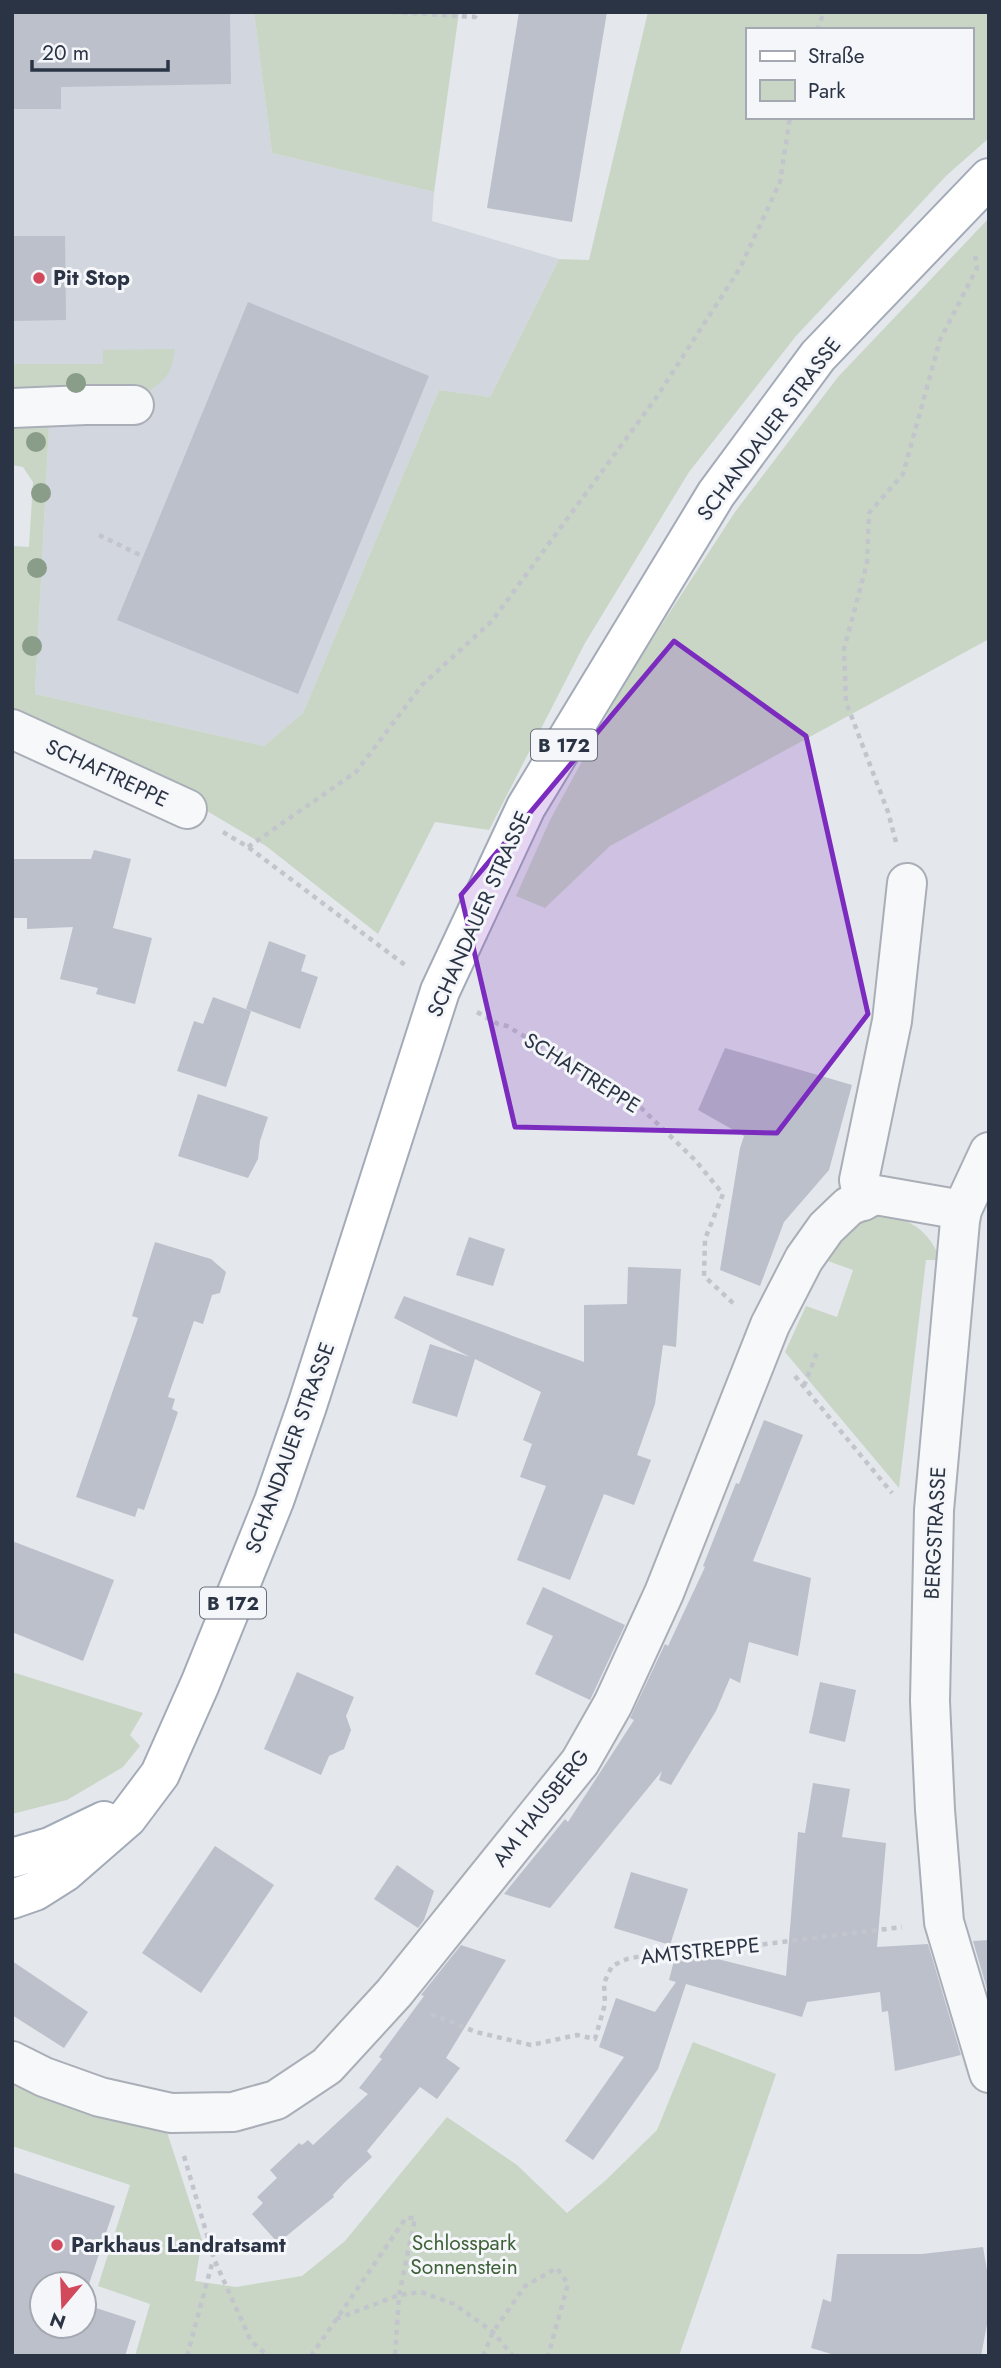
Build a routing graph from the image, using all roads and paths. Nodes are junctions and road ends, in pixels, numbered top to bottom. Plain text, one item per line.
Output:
1 (392, 12) edge
2 (476, 15) edge
3 (790, 119) edge
4 (989, 178) edge
5 (977, 268) dead end
6 (134, 405) dead end
7 (12, 408) edge
8 (99, 536) dead end
9 (144, 557) dead end
10 (12, 729) edge
11 (187, 809) joint
12 (248, 847) junction
13 (907, 883) joint
14 (338, 915) dead end
15 (507, 1026) dead end
16 (989, 1152) edge
17 (863, 1201) junction
18 (962, 1210) junction
19 (738, 1306) dead end
20 (818, 1350) dead end
21 (786, 1366) dead end
22 (804, 1387) junction
23 (883, 1484) dead end
24 (146, 1795) junction
25 (50, 1847) junction
26 (12, 1848) edge
27 (12, 1858) edge
28 (12, 1899) edge
29 (944, 1922) junction
30 (476, 2032) dead end
31 (12, 2061) edge
32 (989, 2073) edge
33 (172, 2113) junction
34 (214, 2259) junction
35 (399, 2295) junction
36 (335, 2319) junction
37 (493, 2332) junction
38 (187, 2356) edge
39 (268, 2356) edge
40 (311, 2356) edge
41 (395, 2356) edge
42 (483, 2356) edge
43 (513, 2356) edge
44 (548, 2356) edge

1 - 2 path
3 - 12 path
4 - 24 main road, SCHANDAUER STRASSE / B 172
5 - 13 path
6 - 7 street
8 - 9 path
10 - 11 street, SCHAFTREPPE
11 - 12 path, SCHAFTREPPE
12 - 14 path, SCHAFTREPPE
13 - 17 street
15 - 19 path, SCHAFTREPPE
16 - 18 street, BERGSTRASSE
17 - 18 street, AM HAUSBERG
17 - 33 street, AM HAUSBERG
18 - 29 street, BERGSTRASSE
20 - 22 path
21 - 22 path
22 - 23 path
24 - 25 main road, SCHANDAUER STRASSE
24 - 28 main road, SCHANDAUER STRASSE / B 172
25 - 26 main road
25 - 27 main road, SCHANDAUER STRASSE
29 - 30 path, AMTSTREPPE
29 - 32 street, BERGSTRASSE
31 - 33 street, AM HAUSBERG
33 - 34 path
34 - 38 path
34 - 39 path
35 - 36 path
35 - 36 path
35 - 37 path
35 - 41 path
36 - 40 path
37 - 42 path
37 - 43 path
37 - 44 path

